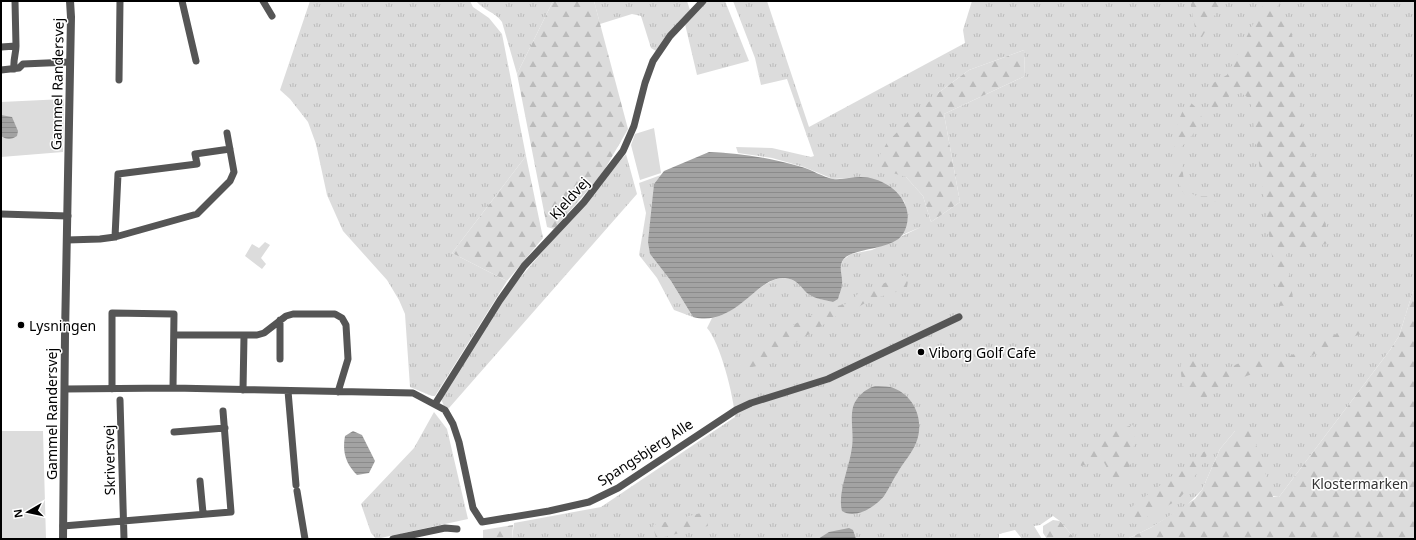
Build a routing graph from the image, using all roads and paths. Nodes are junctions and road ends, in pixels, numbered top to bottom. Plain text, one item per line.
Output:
1 (15, 1) edge
2 (70, 1) edge
3 (120, 1) edge
4 (182, 1) edge
5 (263, 1) edge
6 (703, 1) edge
7 (272, 16) dead end
8 (16, 46) junction
9 (1, 47) edge
10 (196, 61) dead end
11 (70, 62) junction
12 (14, 69) junction
13 (1, 70) edge
14 (119, 80) dead end
15 (227, 133) dead end
16 (230, 149) junction
17 (1, 214) edge
18 (68, 216) junction
19 (115, 237) junction
20 (67, 240) junction
21 (959, 317) dead end
22 (280, 320) junction
23 (174, 335) junction
24 (244, 336) junction
25 (280, 359) dead end
26 (173, 388) junction
27 (65, 389) junction
28 (112, 389) junction
29 (243, 390) junction
30 (288, 391) junction
31 (338, 392) junction
32 (120, 400) dead end
33 (434, 404) junction
34 (223, 411) dead end
35 (224, 428) junction
36 (174, 432) dead end
37 (200, 481) dead end
38 (203, 514) junction
39 (123, 520) junction
40 (63, 526) junction
41 (457, 529) dead end
42 (63, 539) edge
43 (124, 539) edge
44 (305, 539) edge
45 (393, 539) edge

1 - 8 street
2 - 11 street, Gammel Randersvej
3 - 14 street
4 - 10 street
5 - 7 street
6 - 33 street, Kjeldvej
8 - 9 street
8 - 12 street
11 - 12 street
11 - 18 street, Gammel Randersvej
12 - 13 street
15 - 16 street
16 - 19 street
16 - 19 street
17 - 18 street
18 - 20 street, Gammel Randersvej
19 - 20 street
20 - 27 street, Gammel Randersvej
21 - 33 street, Spangsbjerg Alle
22 - 24 street
22 - 25 street
22 - 31 street
23 - 24 street
23 - 26 street
23 - 28 street
24 - 29 street
26 - 28 street, Spangsbjerg Alle
26 - 29 street, Spangsbjerg Alle
27 - 28 street, Spangsbjerg Alle
27 - 40 street, Gammel Randersvej
29 - 30 street, Spangsbjerg Alle
30 - 31 street, Spangsbjerg Alle
30 - 44 street
31 - 33 street, Spangsbjerg Alle
32 - 39 street, Skriversvej
34 - 35 street
35 - 36 street
35 - 38 street
37 - 38 street
38 - 39 street
39 - 40 street
39 - 43 street, Skriversvej
40 - 42 street, Gammel Randersvej
41 - 45 street

